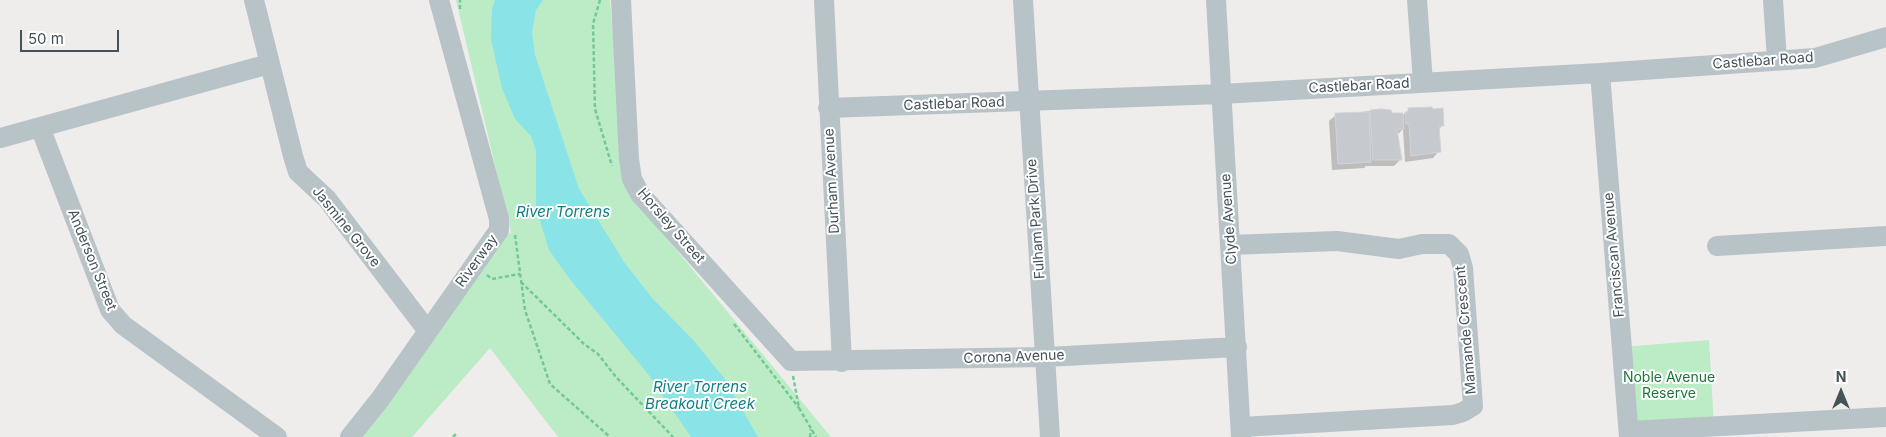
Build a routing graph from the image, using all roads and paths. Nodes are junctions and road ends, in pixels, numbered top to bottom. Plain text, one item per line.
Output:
1 (254, 0) edge
2 (439, 0) edge
3 (621, 0) edge
4 (824, 0) edge
5 (1023, 0) edge
6 (1216, 0) edge
7 (1417, 0) edge
8 (1773, 0) edge
9 (1886, 37) edge
10 (1778, 60) junction
11 (269, 64) junction
12 (1600, 73) junction
13 (1423, 82) junction
14 (1221, 94) junction
15 (1028, 102) junction
16 (828, 108) junction
17 (40, 127) junction
18 (0, 138) edge
19 (1886, 236) edge
20 (1230, 245) junction
21 (1717, 246) dead end
22 (473, 266) junction
23 (520, 274) dead end
24 (521, 282) dead end
25 (427, 330) junction
26 (1237, 346) junction
27 (1046, 357) junction
28 (791, 361) junction
29 (842, 362) junction
30 (1886, 417) edge
31 (1838, 428) edge
32 (811, 429) junction
33 (1241, 432) edge
34 (1629, 434) edge
35 (277, 437) edge
36 (350, 437) edge
37 (673, 437) edge
38 (810, 437) edge
39 (816, 437) edge
40 (1050, 437) edge

1 - 11 street, Jasmine Grove
2 - 22 street, Riverway
3 - 28 street, Horsley Street
4 - 16 street, Durham Avenue
5 - 15 street, Fulham Park Drive
6 - 14 street, Clyde Avenue
7 - 13 street
8 - 10 street
9 - 10 street, Castlebar Road
10 - 12 street, Castlebar Road
11 - 17 street
11 - 25 street, Jasmine Grove
12 - 13 street, Castlebar Road
12 - 34 street, Franciscan Avenue
13 - 14 street, Castlebar Road
14 - 15 street, Castlebar Road
14 - 20 street, Clyde Avenue
15 - 16 street, Castlebar Road
15 - 27 street, Fulham Park Drive
16 - 29 street, Durham Avenue
17 - 18 street
17 - 35 street, Anderson Street
19 - 21 street
20 - 26 street, Clyde Avenue
20 - 33 street, Mamande Crescent
22 - 23 path
22 - 25 street, Riverway
24 - 37 path
25 - 36 street, Riverway
26 - 27 street, Corona Avenue
26 - 33 street, Clyde Avenue
27 - 29 street, Corona Avenue
27 - 40 street, Fulham Park Drive
28 - 29 street, Corona Avenue
28 - 32 path
30 - 31 street
31 - 34 street
32 - 38 path
32 - 39 path

